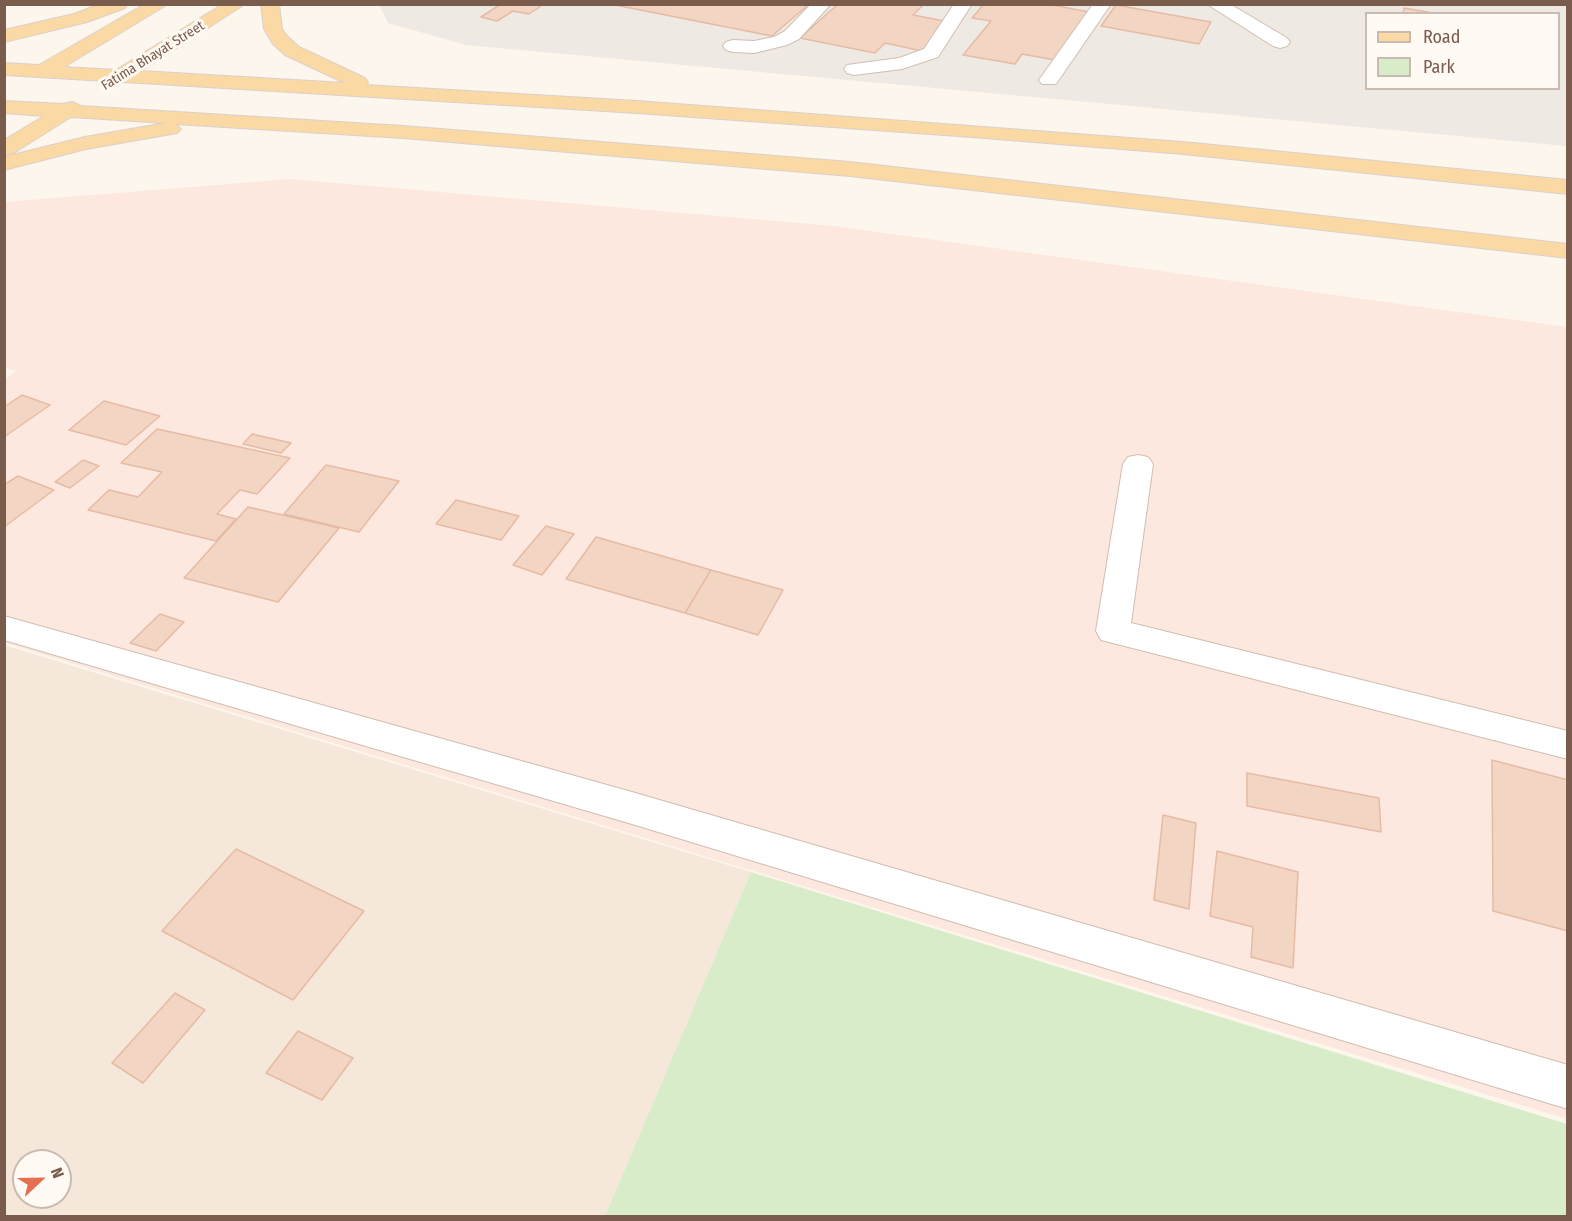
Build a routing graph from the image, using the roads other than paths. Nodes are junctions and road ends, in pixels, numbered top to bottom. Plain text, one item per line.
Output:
1 (119, 4) edge
2 (159, 4) edge
3 (236, 4) edge
4 (270, 4) edge
5 (822, 4) edge
6 (963, 4) edge
7 (1102, 4) edge
8 (1216, 4) edge
9 (4, 36) edge
10 (1280, 42) dead end
11 (733, 46) dead end
12 (4, 69) edge
13 (854, 69) dead end
14 (44, 71) junction
15 (120, 76) junction
16 (1049, 80) dead end
17 (379, 91) junction
18 (4, 92) edge
19 (4, 107) edge
20 (70, 109) junction
21 (231, 120) junction
22 (4, 149) edge
23 (4, 164) edge
24 (1568, 187) edge
25 (1568, 251) edge
26 (1138, 464) dead end
27 (4, 628) edge
28 (1568, 745) edge
29 (1568, 1087) edge

1 - 9 main road
2 - 14 main road
3 - 15 main road, Fatima Bhayat Street
4 - 17 main road
5 - 11 lane
6 - 13 lane
7 - 16 lane
8 - 10 lane
12 - 14 main road
14 - 15 main road
14 - 18 main road
15 - 17 main road
15 - 20 main road, Fatima Bhayat Street
17 - 24 main road
19 - 20 main road
20 - 21 main road
20 - 22 main road, Fatima Bhayat Street
21 - 23 main road
21 - 25 main road
26 - 28 lane
27 - 29 lane

